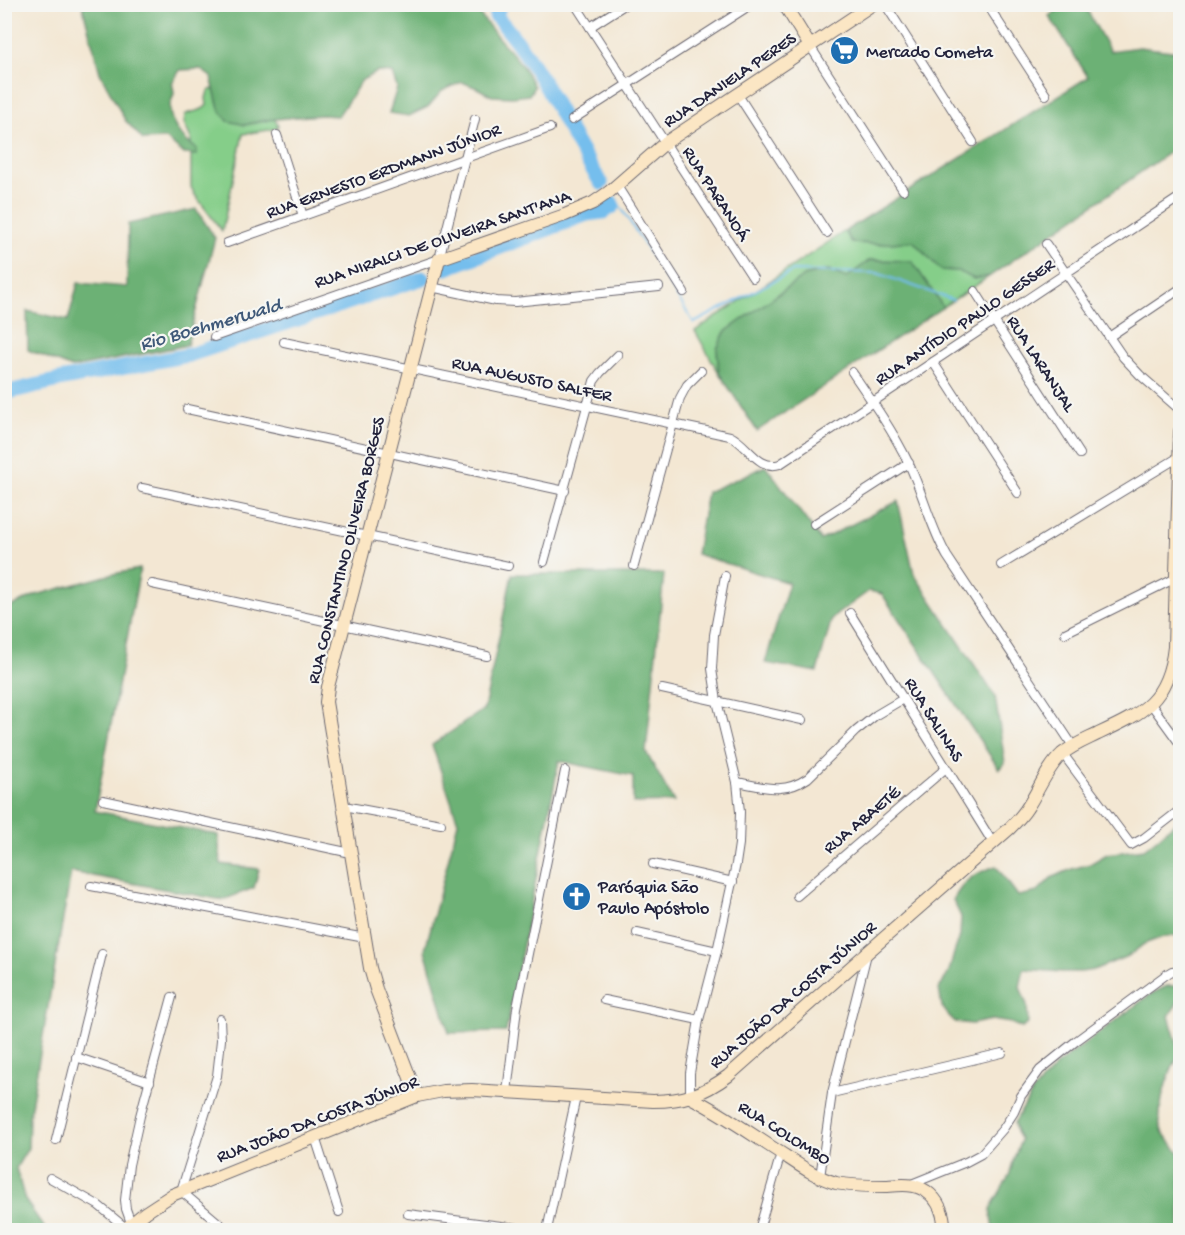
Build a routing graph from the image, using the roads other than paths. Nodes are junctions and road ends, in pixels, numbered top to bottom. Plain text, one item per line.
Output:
1 (575, 4) edge
2 (626, 4) edge
3 (752, 4) edge
4 (784, 4) edge
5 (873, 4) edge
6 (885, 4) edge
7 (987, 4) edge
8 (590, 27) junction
9 (810, 46) junction
10 (627, 85) junction
11 (1046, 94) dead end
12 (738, 95) junction
13 (475, 119) dead end
14 (572, 120) dead end
15 (550, 128) dead end
16 (277, 135) dead end
17 (974, 142) dead end
18 (665, 144) junction
19 (464, 159) junction
20 (616, 186) junction
21 (903, 190) dead end
22 (1180, 197) edge
23 (303, 216) junction
24 (827, 233) dead end
25 (227, 243) dead end
26 (1046, 244) dead end
27 (439, 258) junction
28 (1066, 273) junction
29 (753, 278) dead end
30 (431, 287) junction
31 (658, 287) dead end
32 (1180, 289) edge
33 (975, 291) dead end
34 (684, 292) dead end
35 (994, 321) junction
36 (214, 337) dead end
37 (1109, 337) junction
38 (284, 342) dead end
39 (618, 355) dead end
40 (933, 362) junction
41 (410, 369) junction
42 (701, 371) dead end
43 (852, 372) dead end
44 (872, 402) junction
45 (587, 406) junction
46 (187, 409) dead end
47 (1180, 410) edge
48 (672, 424) junction
49 (1180, 431) edge
50 (389, 453) junction
51 (1080, 454) dead end
52 (1179, 457) junction
53 (909, 463) junction
54 (764, 464) joint
55 (142, 488) dead end
56 (565, 491) junction
57 (1018, 494) dead end
58 (814, 524) dead end
59 (367, 536) junction
60 (544, 562) dead end
61 (1001, 565) dead end
62 (508, 566) dead end
63 (634, 566) dead end
64 (725, 576) dead end
65 (1176, 578) junction
66 (152, 584) dead end
67 (850, 613) dead end
68 (344, 625) junction
69 (1065, 633) dead end
70 (487, 656) dead end
71 (662, 689) dead end
72 (903, 699) junction
73 (717, 701) junction
74 (1151, 704) junction
75 (802, 720) dead end
76 (1180, 744) edge
77 (1068, 750) junction
78 (946, 768) junction
79 (565, 771) dead end
80 (737, 782) junction
81 (103, 800) dead end
82 (344, 806) junction
83 (1180, 810) edge
84 (441, 824) dead end
85 (993, 843) junction
86 (351, 853) junction
87 (653, 864) dead end
88 (733, 882) junction
89 (90, 886) dead end
90 (797, 896) dead end
91 (637, 933) dead end
92 (364, 938) junction
93 (717, 951) junction
94 (868, 952) junction
95 (102, 954) dead end
96 (1180, 970) edge
97 (172, 997) dead end
98 (604, 1000) dead end
99 (220, 1018) dead end
100 (699, 1020) junction
101 (1002, 1053) dead end
102 (76, 1057) junction
103 (150, 1082) junction
104 (507, 1092) junction
105 (832, 1093) junction
106 (417, 1096) junction
107 (576, 1097) junction
108 (690, 1097) junction
109 (315, 1137) junction
110 (56, 1140) dead end
111 (781, 1153) junction
112 (820, 1177) junction
113 (50, 1178) dead end
114 (909, 1185) junction
115 (181, 1191) junction
116 (339, 1212) dead end
117 (408, 1214) dead end
118 (460, 1226) edge
119 (127, 1227) edge
120 (227, 1230) edge
121 (533, 1230) edge
122 (547, 1230) edge
123 (759, 1230) edge
124 (944, 1230) edge

1 - 8 street, RUA PARANOÁ
2 - 8 street
3 - 10 street
4 - 9 street
5 - 9 street, RUA DANIELA PERES
6 - 17 street
7 - 11 street
8 - 10 street, RUA PARANOÁ
9 - 12 street, RUA DANIELA PERES
9 - 21 street
10 - 14 street
10 - 18 street, RUA PARANOÁ
12 - 18 street, RUA DANIELA PERES
12 - 24 street
13 - 19 street, RUA CONSTANTINO OLIVEIRA BORGES
15 - 19 street, RUA ERNESTO ERDMANN JÚNIOR
16 - 23 street
18 - 20 street, RUA NIRALCI DE OLIVEIRA SANT'ANA
18 - 29 street, RUA PARANOÁ
19 - 23 street, RUA ERNESTO ERDMANN JÚNIOR
19 - 27 street, RUA CONSTANTINO OLIVEIRA BORGES
20 - 27 street, RUA NIRALCI DE OLIVEIRA SANT'ANA
20 - 34 street
22 - 28 street, RUA ANTÍDIO PAULO GESSER
23 - 25 street, RUA ERNESTO ERDMANN JÚNIOR
26 - 28 street
27 - 30 street, RUA CONSTANTINO OLIVEIRA BORGES
27 - 36 street, RUA NIRALCI DE OLIVEIRA SANT'ANA
28 - 35 street, RUA ANTÍDIO PAULO GESSER
28 - 37 street
30 - 31 street
30 - 41 street, RUA CONSTANTINO OLIVEIRA BORGES
32 - 37 street
33 - 35 street, RUA LARANJAL
35 - 40 street, RUA ANTÍDIO PAULO GESSER
35 - 51 street, RUA LARANJAL
37 - 47 street
38 - 41 street, RUA AUGUSTO SALFER
39 - 45 street
40 - 44 street, RUA ANTÍDIO PAULO GESSER
40 - 57 street
41 - 45 street, RUA AUGUSTO SALFER
41 - 50 street, RUA CONSTANTINO OLIVEIRA BORGES
42 - 48 street
43 - 44 street
44 - 53 street
44 - 54 street, RUA ANTÍDIO PAULO GESSER
45 - 48 street, RUA AUGUSTO SALFER
45 - 56 street
46 - 50 street
48 - 54 street, RUA AUGUSTO SALFER
48 - 63 street
49 - 52 street, RUA JOÃO DA COSTA JÚNIOR
50 - 56 street
50 - 59 street, RUA CONSTANTINO OLIVEIRA BORGES
52 - 61 street
52 - 65 street, RUA JOÃO DA COSTA JÚNIOR
53 - 58 street
53 - 77 street
55 - 59 street
56 - 60 street
59 - 62 street
59 - 68 street, RUA CONSTANTINO OLIVEIRA BORGES
64 - 73 street
65 - 69 street
65 - 74 street, RUA JOÃO DA COSTA JÚNIOR
66 - 68 street
67 - 72 street, RUA SALINAS
68 - 70 street
68 - 82 street, RUA CONSTANTINO OLIVEIRA BORGES
71 - 73 street
72 - 78 street, RUA SALINAS
72 - 80 street
73 - 75 street
73 - 80 street
74 - 76 street
74 - 77 street, RUA JOÃO DA COSTA JÚNIOR
77 - 83 street
77 - 85 street, RUA JOÃO DA COSTA JÚNIOR
78 - 85 street, RUA SALINAS
78 - 90 street, RUA ABAETÉ
79 - 104 street
80 - 88 street
81 - 86 street
82 - 84 street
82 - 86 street, RUA CONSTANTINO OLIVEIRA BORGES
85 - 94 street, RUA JOÃO DA COSTA JÚNIOR
86 - 92 street, RUA CONSTANTINO OLIVEIRA BORGES
87 - 88 street
88 - 93 street
89 - 92 street
91 - 93 street
92 - 106 street, RUA CONSTANTINO OLIVEIRA BORGES
93 - 100 street
94 - 105 street
94 - 108 street, RUA JOÃO DA COSTA JÚNIOR
95 - 102 street
96 - 114 street
97 - 103 street
98 - 100 street
99 - 115 street
100 - 108 street
101 - 105 street
102 - 103 street
102 - 110 street
103 - 119 street
104 - 106 street, RUA JOÃO DA COSTA JÚNIOR
104 - 107 street, RUA JOÃO DA COSTA JÚNIOR
105 - 112 street
106 - 109 street, RUA JOÃO DA COSTA JÚNIOR
107 - 108 street, RUA JOÃO DA COSTA JÚNIOR
107 - 122 street
108 - 111 street, RUA COLOMBO
109 - 115 street, RUA JOÃO DA COSTA JÚNIOR
109 - 116 street
111 - 112 street, RUA COLOMBO
111 - 123 street
112 - 114 street, RUA COLOMBO
113 - 119 street
114 - 124 street, RUA COLOMBO
115 - 119 street, RUA JOÃO DA COSTA JÚNIOR
115 - 120 street
117 - 118 street
118 - 121 street

